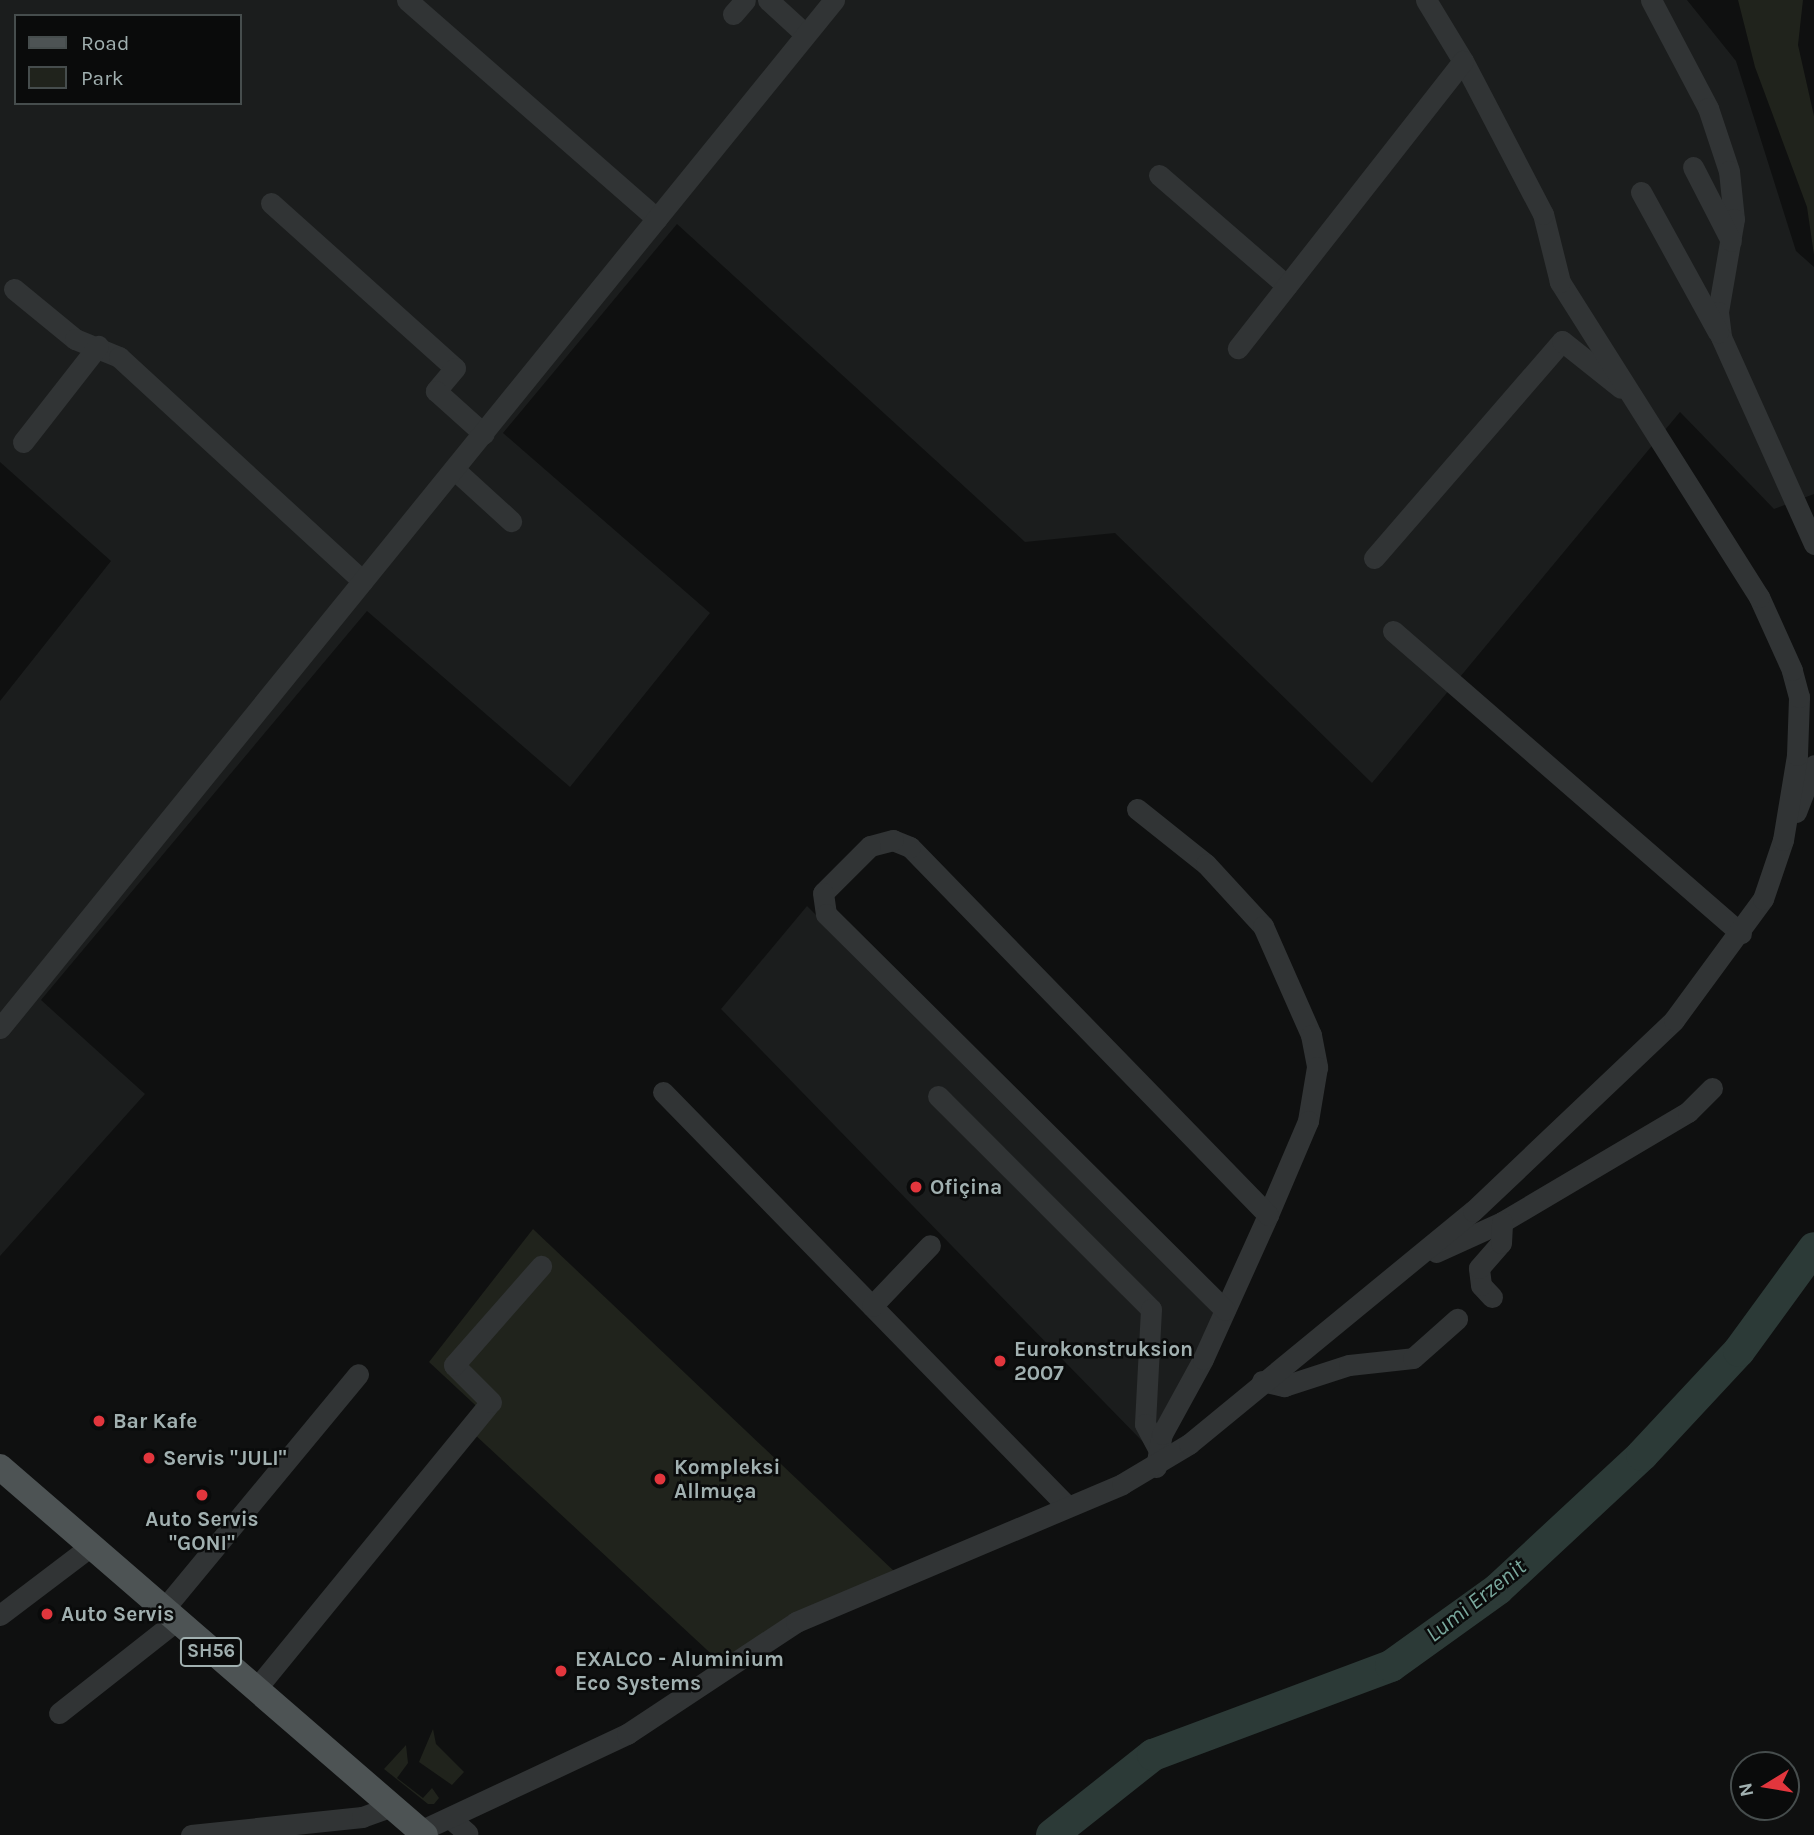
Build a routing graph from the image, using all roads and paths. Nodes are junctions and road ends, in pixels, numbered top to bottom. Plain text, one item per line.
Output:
1 (407, 0) edge
2 (768, 0) edge
3 (834, 0) edge
4 (1426, 0) edge
5 (1651, 0) edge
6 (805, 34) junction
7 (1463, 61) junction
8 (1693, 167) dead end
9 (1158, 175) dead end
10 (1641, 192) dead end
11 (271, 203) dead end
12 (657, 219) junction
13 (1731, 241) junction
14 (1287, 286) junction
15 (14, 289) dead end
16 (1721, 337) junction
17 (98, 346) junction
18 (1238, 348) dead end
19 (1636, 400) junction
20 (484, 434) junction
21 (23, 442) dead end
22 (455, 470) junction
23 (511, 521) dead end
24 (1814, 544) edge
25 (1374, 558) dead end
26 (363, 581) junction
27 (1393, 631) dead end
28 (1814, 765) edge
29 (1137, 809) dead end
30 (1783, 840) junction
31 (1741, 933) junction
32 (0, 1028) edge
33 (1712, 1088) dead end
34 (663, 1092) dead end
35 (939, 1096) dead end
36 (1268, 1215) junction
37 (1502, 1222) junction
38 (930, 1245) dead end
39 (1425, 1257) junction
40 (541, 1266) dead end
41 (1492, 1297) dead end
42 (872, 1306) junction
43 (1225, 1310) junction
44 (1457, 1318) dead end
45 (358, 1374) dead end
46 (1262, 1381) junction
47 (1157, 1459) junction
48 (0, 1467) edge
49 (1067, 1506) junction
50 (91, 1546) junction
51 (0, 1615) edge
52 (170, 1616) junction
53 (255, 1690) junction
54 (59, 1713) dead end
55 (392, 1806) junction
56 (450, 1818) junction
57 (260, 1830) edge
58 (423, 1833) edge
59 (467, 1833) dead end
60 (191, 1835) edge

1 - 12 street
2 - 6 street
3 - 6 street
4 - 7 street
5 - 13 street
6 - 12 street
7 - 14 street
7 - 19 street
8 - 13 street
9 - 14 street
10 - 16 street
11 - 20 street
12 - 20 street
13 - 16 street
14 - 18 street
15 - 17 street
16 - 24 street
17 - 21 street
17 - 26 street
19 - 25 street
19 - 30 street
20 - 22 street
22 - 23 street
22 - 26 street
26 - 32 street
27 - 31 street
28 - 30 street
29 - 36 street
30 - 31 street
31 - 39 street
33 - 37 street
34 - 42 street
35 - 47 street
36 - 43 street
36 - 43 street
37 - 39 street
37 - 41 street
38 - 42 street
39 - 46 street
40 - 53 street
42 - 49 street
43 - 47 street
44 - 46 street
45 - 52 street
46 - 47 street
47 - 49 street
48 - 50 main road, SH56
49 - 56 street
50 - 51 street
50 - 52 main road, SH56
52 - 53 main road, SH56
52 - 54 street
53 - 55 main road, SH56
55 - 57 street
55 - 58 main road, SH56
56 - 58 street
56 - 59 street
57 - 60 street

